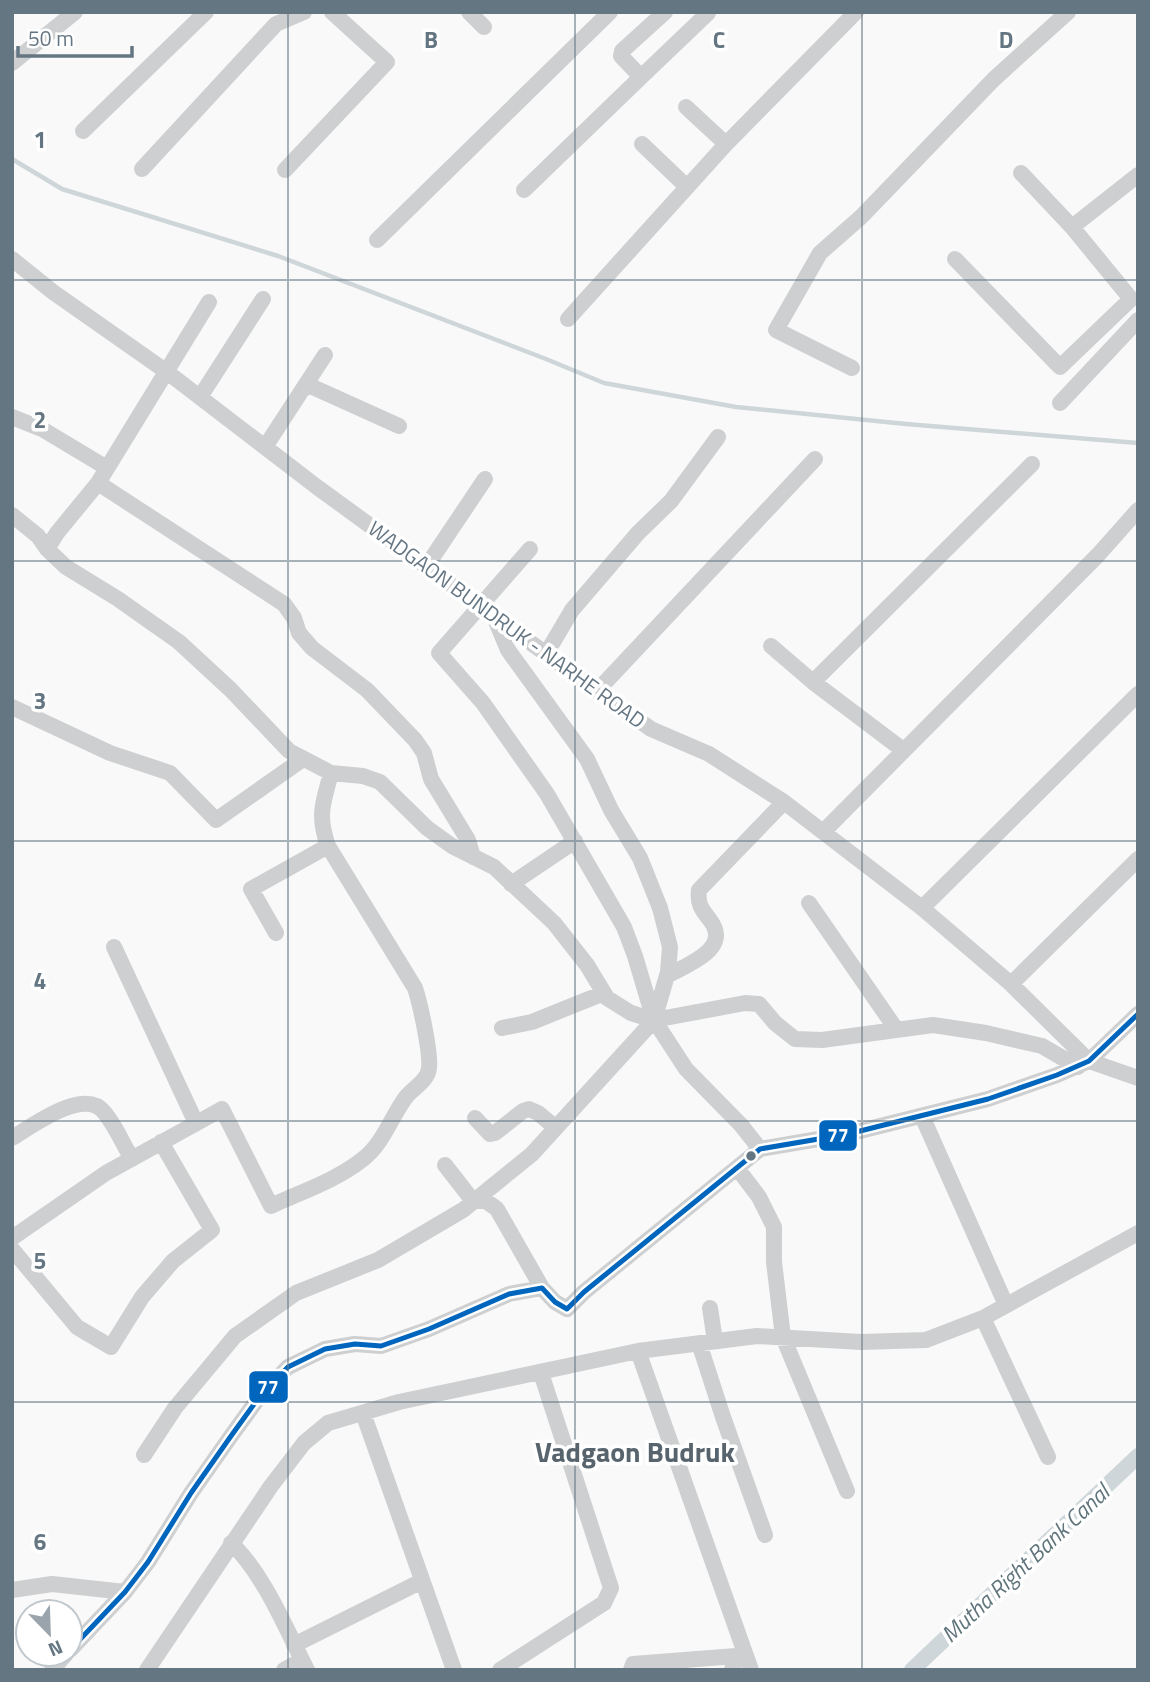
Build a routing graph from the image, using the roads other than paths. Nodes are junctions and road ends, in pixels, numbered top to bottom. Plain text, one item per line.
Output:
1 (75, 12) edge
2 (206, 12) edge
3 (304, 12) edge
4 (332, 12) edge
5 (469, 12) edge
6 (610, 12) edge
7 (665, 12) edge
8 (856, 12) edge
9 (1068, 12) edge
10 (708, 13) edge
11 (484, 27) dead end
12 (12, 63) edge
13 (641, 77) junction
14 (685, 107) dead end
15 (83, 131) dead end
16 (642, 144) dead end
17 (726, 144) junction
18 (142, 169) dead end
19 (285, 170) dead end
20 (1021, 173) dead end
21 (1137, 178) edge
22 (687, 187) junction
23 (524, 190) dead end
24 (1072, 228) junction
25 (377, 240) dead end
26 (12, 259) edge
27 (955, 259) dead end
28 (263, 299) dead end
29 (209, 302) dead end
30 (568, 318) dead end
31 (1138, 320) edge
32 (326, 355) dead end
33 (1060, 367) junction
34 (852, 368) dead end
35 (167, 372) junction
36 (306, 384) junction
37 (1078, 384) junction
38 (200, 397) junction
39 (1060, 403) dead end
40 (12, 417) edge
41 (399, 426) dead end
42 (718, 437) dead end
43 (265, 447) junction
44 (815, 459) dead end
45 (1032, 464) dead end
46 (107, 468) junction
47 (485, 479) dead end
48 (98, 483) junction
49 (1138, 510) edge
50 (12, 515) edge
51 (47, 549) junction
52 (530, 549) dead end
53 (426, 566) junction
54 (479, 605) junction
55 (494, 617) junction
56 (771, 646) dead end
57 (546, 654) junction
58 (813, 682) junction
59 (597, 691) junction
60 (1138, 694) edge
61 (12, 707) edge
62 (903, 750) junction
63 (303, 759) junction
64 (331, 773) junction
65 (784, 802) junction
66 (823, 832) junction
67 (575, 841) junction
68 (328, 846) junction
69 (473, 857) junction
70 (1138, 859) edge
71 (511, 884) junction
72 (808, 903) dead end
73 (922, 908) junction
74 (276, 933) dead end
75 (114, 947) dead end
76 (667, 976) junction
77 (1011, 984) junction
78 (604, 993) junction
79 (1138, 1014) edge
80 (654, 1020) junction
81 (502, 1028) dead end
82 (896, 1029) junction
83 (1084, 1064) junction
84 (1138, 1078) edge
85 (922, 1116) junction
86 (475, 1118) dead end
87 (196, 1123) junction
88 (555, 1128) junction
89 (12, 1138) edge
90 (161, 1142) junction
91 (760, 1149) junction
92 (132, 1159) junction
93 (445, 1164) dead end
94 (737, 1168) junction
95 (473, 1200) junction
96 (1138, 1233) edge
97 (12, 1238) edge
98 (12, 1249) edge
99 (542, 1288) junction
100 (1006, 1305) junction
101 (710, 1308) dead end
102 (984, 1318) junction
103 (783, 1337) junction
104 (707, 1342) junction
105 (638, 1351) junction
106 (541, 1373) junction
107 (363, 1413) junction
108 (144, 1455) dead end
109 (1048, 1457) dead end
110 (847, 1491) dead end
111 (765, 1535) dead end
112 (231, 1543) junction
113 (422, 1581) junction
114 (12, 1590) edge
115 (125, 1592) junction
116 (84, 1635) edge
117 (301, 1658) edge
118 (147, 1670) edge
119 (284, 1670) edge
120 (453, 1670) edge
121 (500, 1670) edge
122 (631, 1670) edge
123 (732, 1670) edge
124 (751, 1670) edge

1 - 12 street
2 - 15 street
3 - 18 street
4 - 19 street
5 - 11 street
6 - 25 street
7 - 13 street
8 - 17 street
9 - 34 street
10 - 13 street
13 - 23 street
14 - 17 street
16 - 22 street
17 - 22 street
20 - 24 street
21 - 24 street
22 - 30 street
24 - 33 street
26 - 35 street, WADGAON BUNDRUK - NARHE ROAD
27 - 33 street
28 - 38 street
29 - 35 street
31 - 37 street
32 - 36 street
33 - 37 street
35 - 38 street, WADGAON BUNDRUK - NARHE ROAD
35 - 46 street
36 - 41 street
36 - 43 street
37 - 39 street
38 - 43 street, WADGAON BUNDRUK - NARHE ROAD
40 - 46 street
42 - 57 street
43 - 53 street, WADGAON BUNDRUK - NARHE ROAD
44 - 59 street
45 - 58 street
46 - 48 street
47 - 53 street
48 - 51 street
48 - 69 street
49 - 62 street
50 - 51 street
51 - 63 street
52 - 54 street
53 - 54 street, WADGAON BUNDRUK - NARHE ROAD
54 - 55 street, WADGAON BUNDRUK - NARHE ROAD
54 - 67 street
55 - 57 street, WADGAON BUNDRUK - NARHE ROAD
55 - 76 street
56 - 58 street
57 - 59 street, WADGAON BUNDRUK - NARHE ROAD
58 - 62 street
59 - 65 street, WADGAON BUNDRUK - NARHE ROAD
60 - 73 street
61 - 63 street
62 - 66 street
63 - 64 street
64 - 68 street
64 - 69 street
65 - 66 street, WADGAON BUNDRUK - NARHE ROAD
65 - 76 street
66 - 73 street, WADGAON BUNDRUK - NARHE ROAD
67 - 71 street
67 - 80 street
68 - 74 street
68 - 87 street
69 - 71 street
70 - 77 street
71 - 78 street
72 - 82 street
73 - 77 street, WADGAON BUNDRUK - NARHE ROAD
75 - 87 street
76 - 80 street
77 - 83 street, WADGAON BUNDRUK - NARHE ROAD
78 - 80 street
78 - 81 street
79 - 83 street
80 - 82 street
80 - 88 street
80 - 91 street
82 - 83 street
83 - 84 street, WADGAON BUNDRUK - NARHE ROAD
83 - 85 street
85 - 91 street
85 - 100 street
86 - 88 street
87 - 90 street
88 - 95 street
89 - 92 street
90 - 92 street
90 - 98 street
91 - 94 street
92 - 97 street
93 - 95 street
94 - 99 street
94 - 103 street
95 - 99 street
95 - 108 street
96 - 100 street
99 - 115 street
100 - 102 street
101 - 104 street
102 - 103 street
102 - 109 street
103 - 104 street
103 - 110 street
104 - 105 street
104 - 111 street
105 - 106 street
105 - 124 street
106 - 107 street
106 - 121 street
107 - 112 street
107 - 113 street
112 - 117 street
112 - 118 street
113 - 117 street
113 - 120 street
114 - 115 street
115 - 116 street
117 - 119 street
122 - 123 street

